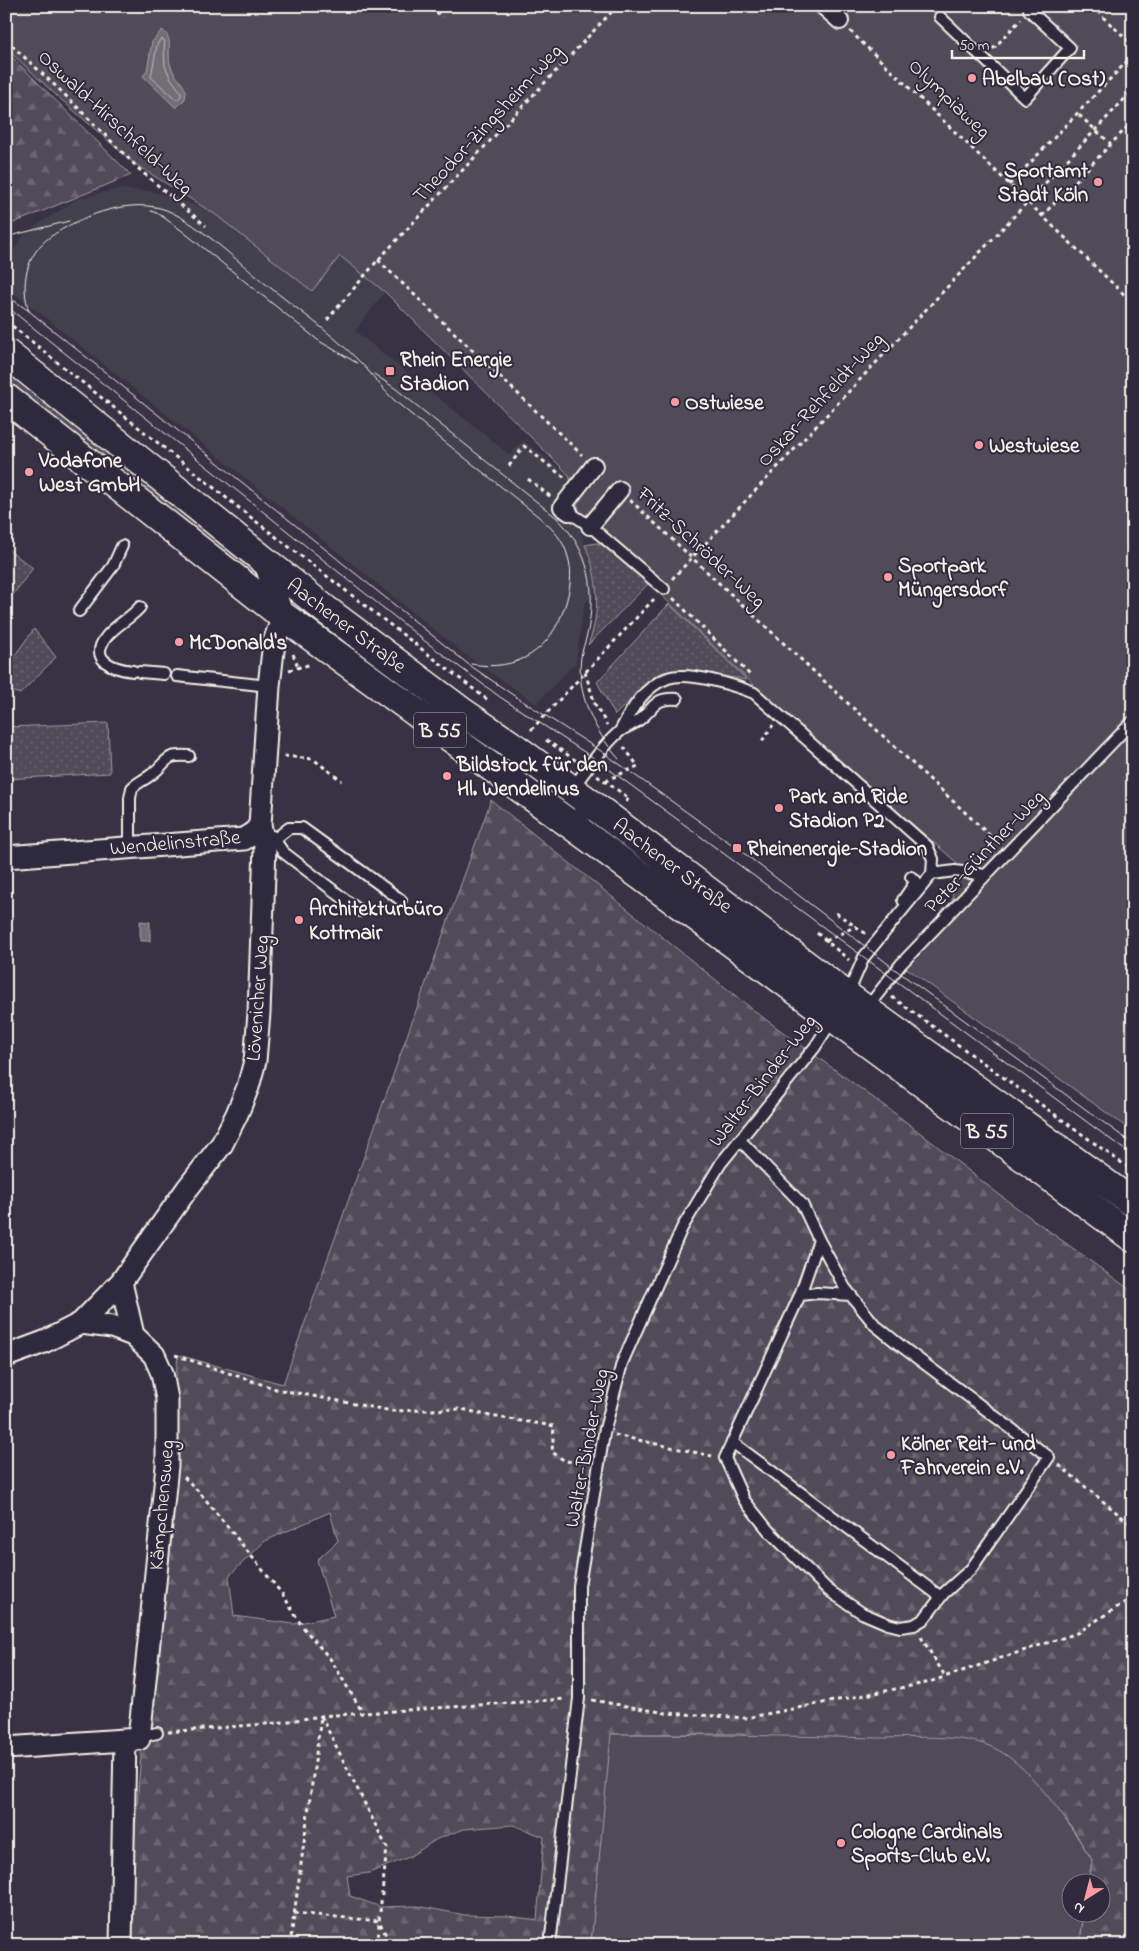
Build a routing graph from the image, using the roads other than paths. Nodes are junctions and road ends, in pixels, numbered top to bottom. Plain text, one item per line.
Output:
1 (824, 6) edge
2 (1031, 8) edge
3 (940, 17) dead end
4 (840, 21) road end
5 (6, 353) edge
6 (6, 398) edge
7 (594, 466) road end
8 (620, 490) road end
9 (566, 510) joint
10 (590, 526) junction
11 (122, 546) dead end
12 (264, 561) junction
13 (664, 589) road end
14 (140, 607) dead end
15 (326, 610) junction
16 (79, 611) dead end
17 (283, 616) junction
18 (164, 674) dead end
19 (177, 676) dead end
20 (269, 686) junction
21 (677, 699) dead end
22 (1133, 721) edge
23 (620, 731) junction
24 (188, 756) dead end
25 (572, 789) junction
26 (268, 832) junction
27 (590, 839) junction
28 (130, 847) junction
29 (6, 857) edge
30 (932, 874) junction
31 (985, 875) junction
32 (911, 877) dead end
33 (401, 900) dead end
34 (360, 911) dead end
35 (876, 941) junction
36 (845, 1008) junction
37 (740, 1140) junction
38 (1133, 1203) edge
39 (1133, 1238) edge
40 (819, 1240) junction
41 (121, 1282) junction
42 (800, 1295) junction
43 (851, 1295) junction
44 (81, 1323) junction
45 (133, 1335) junction
46 (6, 1356) edge
47 (732, 1442) junction
48 (941, 1597) junction
49 (140, 1737) junction
50 (6, 1748) edge
51 (121, 1945) edge
52 (550, 1945) edge

1 - 4 street
2 - 3 lane
5 - 12 main road, Aachener Straße / B 55
6 - 17 main road, Aachener Straße / B 55
7 - 9 street
8 - 10 street
9 - 10 lane
10 - 13 lane
11 - 16 lane
12 - 15 main road, Aachener Straße / B 55
12 - 17 street
14 - 18 lane
15 - 17 street
15 - 25 main road, Aachener Straße / B 55
17 - 20 street, Wendelinstraße
17 - 27 main road, Aachener Straße / B 55
19 - 20 lane
20 - 26 street, Wendelinstraße
21 - 23 lane
22 - 31 lane, Peter-Günther-Weg
23 - 25 lane
23 - 30 lane
24 - 28 lane
25 - 27 lane
25 - 36 main road, Aachener Straße / B 55
26 - 28 street, Wendelinstraße
26 - 33 lane
26 - 34 lane
26 - 41 street, Lövenicher Weg
27 - 36 main road, Aachener Straße / B 55
28 - 29 street, Wendelinstraße
30 - 31 lane
30 - 35 lane
31 - 36 lane, Peter-Günther-Weg
32 - 35 lane
35 - 36 lane
36 - 37 lane, Walter-Binder-Weg
36 - 38 main road, Aachener Straße / B 55
36 - 39 main road, Aachener Straße / B 55
37 - 40 lane
37 - 52 lane, Walter-Binder-Weg
40 - 42 lane
40 - 43 lane
41 - 44 street, Lövenicher Weg
41 - 45 street
42 - 43 lane
42 - 47 lane
43 - 48 lane
44 - 45 street, Kämpchensweg
44 - 46 street, Lövenicher Weg
45 - 49 street, Kämpchensweg
47 - 48 lane
47 - 48 lane
49 - 50 street
49 - 51 street, Kämpchensweg

